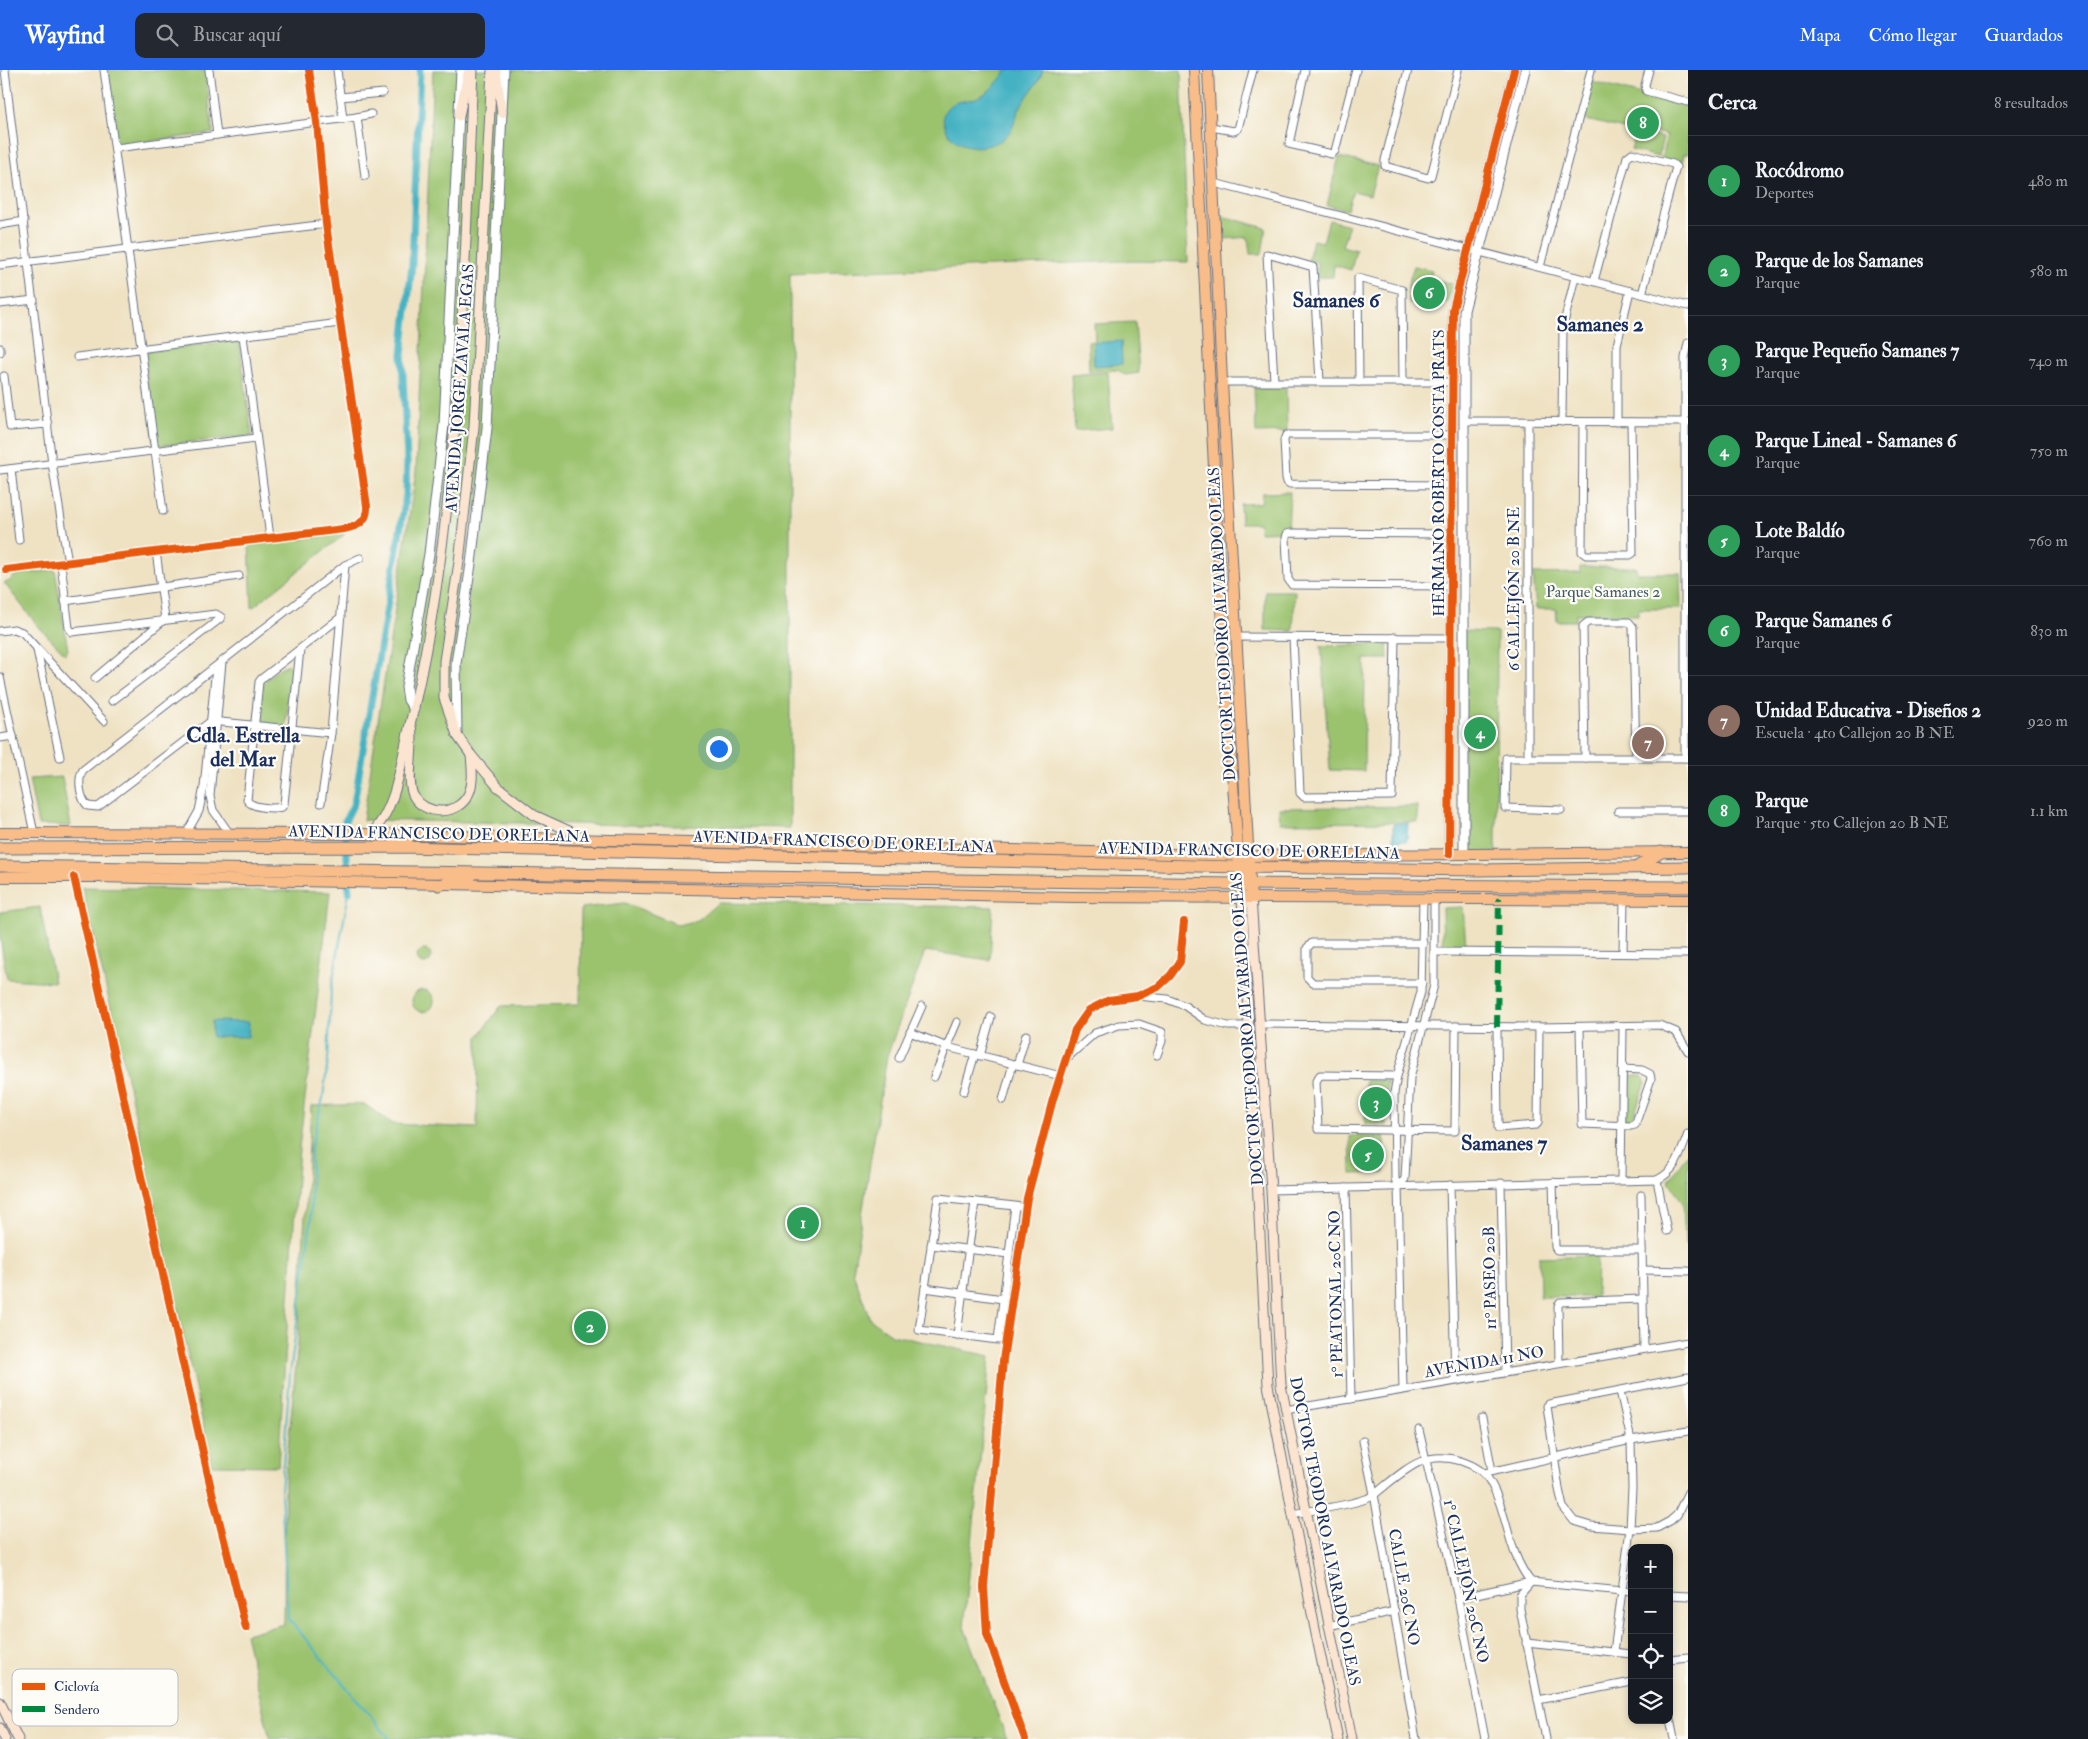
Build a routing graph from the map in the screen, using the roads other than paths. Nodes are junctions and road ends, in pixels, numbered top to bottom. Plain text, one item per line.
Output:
1 (5, 70) edge
2 (104, 70) edge
3 (209, 70) edge
4 (309, 70) edge
5 (337, 70) edge
6 (461, 70) edge
7 (469, 70) edge
8 (473, 70) edge
9 (492, 70) edge
10 (496, 70) edge
11 (504, 70) edge
12 (1194, 70) edge
13 (1208, 70) edge
14 (1253, 70) edge
15 (1305, 70) edge
16 (1356, 70) edge
17 (1408, 70) edge
18 (1458, 70) edge
19 (1514, 70) edge
20 (1525, 70) edge
21 (1591, 70) edge
22 (1649, 70) edge
23 (383, 93) dead end
24 (340, 97) junction
25 (8, 98) junction
26 (0, 100) edge
27 (1688, 102) edge
28 (502, 113) junction
29 (371, 114) dead end
30 (459, 116) junction
31 (357, 117) junction
32 (343, 119) junction
33 (317, 122) junction
34 (1211, 127) junction
35 (216, 134) junction
36 (116, 148) junction
37 (365, 176) dead end
38 (1214, 184) junction
39 (24, 221) junction
40 (326, 224) junction
41 (0, 225) edge
42 (129, 248) junction
43 (1468, 249) junction
44 (1479, 252) junction
45 (29, 260) junction
46 (0, 265) edge
47 (1540, 267) junction
48 (1575, 277) junction
49 (1594, 282) junction
50 (1630, 291) junction
51 (1642, 294) junction
52 (34, 300) junction
53 (0, 304) edge
54 (1688, 306) edge
55 (340, 323) junction
56 (243, 336) junction
57 (1688, 343) edge
58 (0, 348) edge
59 (142, 349) junction
60 (0, 352) edge
61 (78, 357) dead end
62 (4, 376) dead end
63 (1274, 381) junction
64 (1320, 381) junction
65 (1222, 382) junction
66 (1359, 382) junction
67 (1403, 382) junction
68 (1453, 382) junction
69 (1464, 422) junction
70 (1528, 422) junction
71 (1562, 422) junction
72 (1583, 422) junction
73 (1617, 422) junction
74 (1631, 422) junction
75 (1686, 422) edge
76 (48, 424) junction
77 (1452, 435) junction
78 (256, 438) junction
79 (155, 450) junction
80 (52, 463) junction
81 (11, 469) junction
82 (0, 470) edge
83 (1452, 484) junction
84 (1686, 485) edge
85 (163, 511) dead end
86 (1452, 511) junction
87 (1464, 512) junction
88 (1452, 534) junction
89 (270, 537) junction
90 (19, 540) dead end
91 (156, 551) junction
92 (360, 558) dead end
93 (64, 563) junction
94 (345, 565) junction
95 (6, 570) dead end
96 (239, 576) dead end
97 (1451, 586) junction
98 (161, 588) junction
99 (66, 601) junction
100 (341, 617) junction
101 (165, 619) junction
102 (0, 631) edge
103 (1236, 637) junction
104 (1293, 637) junction
105 (1395, 637) junction
106 (1687, 637) edge
107 (1451, 638) junction
108 (37, 648) junction
109 (300, 649) junction
110 (222, 662) junction
111 (216, 667) junction
112 (0, 677) edge
113 (95, 678) dead end
114 (112, 701) dead end
115 (414, 709) junction
116 (1450, 715) junction
117 (1463, 715) junction
118 (1687, 715) edge
119 (104, 721) dead end
120 (214, 721) junction
121 (410, 724) junction
122 (254, 726) junction
123 (292, 730) junction
124 (331, 733) junction
125 (457, 735) junction
126 (13, 736) junction
127 (0, 738) edge
128 (471, 755) junction
129 (60, 757) dead end
130 (1528, 757) junction
131 (1585, 758) junction
132 (1636, 758) junction
133 (1687, 758) edge
134 (321, 803) dead end
135 (1561, 810) dead end
136 (1618, 811) dead end
137 (1688, 811) edge
138 (0, 833) edge
139 (34, 833) junction
140 (186, 834) junction
141 (366, 834) junction
142 (230, 835) junction
143 (389, 835) junction
144 (590, 840) junction
145 (416, 847) junction
146 (0, 848) edge
147 (1661, 852) junction
148 (1688, 852) edge
149 (1449, 854) junction
150 (1464, 854) junction
151 (1244, 861) junction
152 (0, 866) edge
153 (1639, 866) junction
154 (1688, 867) edge
155 (485, 873) junction
156 (0, 877) edge
157 (74, 877) junction
158 (1246, 884) junction
159 (439, 885) junction
160 (1688, 887) edge
161 (1247, 898) junction
162 (1423, 899) junction
163 (1434, 899) junction
164 (1624, 899) junction
165 (1688, 900) edge
166 (1184, 922) dead end
167 (1423, 943) junction
168 (1434, 952) junction
169 (1623, 953) junction
170 (1688, 954) edge
171 (1422, 983) junction
172 (1138, 996) junction
173 (922, 1006) dead end
174 (990, 1017) dead end
175 (957, 1022) dead end
176 (1260, 1024) junction
177 (1250, 1026) junction
178 (1412, 1026) junction
179 (1424, 1026) junction
180 (1456, 1026) junction
181 (1498, 1026) junction
182 (1539, 1027) junction
183 (1580, 1027) junction
184 (1623, 1027) junction
185 (910, 1032) junction
186 (1026, 1035) dead end
187 (947, 1047) junction
188 (1688, 1051) edge
189 (977, 1055) junction
190 (1157, 1056) dead end
191 (899, 1058) dead end
192 (1066, 1060) junction
193 (1015, 1064) junction
194 (1622, 1069) junction
195 (1061, 1076) junction
196 (1396, 1076) junction
197 (934, 1077) dead end
198 (964, 1091) dead end
199 (1004, 1100) dead end
200 (1622, 1126) junction
201 (1394, 1131) junction
202 (1408, 1131) junction
203 (1688, 1134) edge
204 (1620, 1180) junction
205 (1657, 1180) junction
206 (1553, 1182) junction
207 (1501, 1183) junction
208 (1450, 1185) junction
209 (1398, 1186) junction
210 (1346, 1188) junction
211 (1271, 1190) junction
212 (1641, 1195) dead end
213 (974, 1202) junction
214 (1015, 1206) junction
215 (1025, 1208) junction
216 (1667, 1231) dead end
217 (931, 1245) junction
218 (968, 1250) junction
219 (1642, 1250) junction
220 (1008, 1254) junction
221 (1642, 1270) junction
222 (1688, 1271) edge
223 (925, 1288) junction
224 (962, 1293) junction
225 (1642, 1298) junction
226 (1003, 1300) junction
227 (957, 1335) junction
228 (1688, 1342) edge
229 (1644, 1349) junction
230 (1559, 1363) junction
231 (1505, 1372) junction
232 (1688, 1377) edge
233 (1455, 1380) junction
234 (1403, 1389) junction
235 (1620, 1391) junction
236 (1351, 1399) junction
237 (1285, 1410) junction
238 (1482, 1418) dead end
239 (1419, 1430) dead end
240 (1688, 1431) edge
241 (1630, 1440) junction
242 (1363, 1441) dead end
243 (1554, 1457) junction
244 (1294, 1458) junction
245 (1426, 1459) junction
246 (1283, 1460) junction
247 (1489, 1472) junction
248 (1688, 1492) edge
249 (1374, 1494) junction
250 (1305, 1511) junction
251 (1292, 1514) junction
252 (1630, 1529) junction
253 (1531, 1582) junction
254 (1624, 1591) junction
255 (1628, 1592) edge
256 (1673, 1595) edge
257 (1688, 1596) edge
258 (1458, 1598) junction
259 (1395, 1611) junction
260 (1328, 1626) junction
261 (246, 1628) dead end
262 (1526, 1643) junction
263 (1614, 1652) junction
264 (1628, 1654) edge
265 (1673, 1658) edge
266 (1688, 1658) edge
267 (1628, 1683) edge
268 (1538, 1700) junction
269 (0, 1702) edge
270 (1671, 1724) edge
271 (0, 1728) edge
272 (5, 1739) edge
273 (18, 1739) edge
274 (1025, 1739) edge
275 (1338, 1739) edge
276 (1352, 1739) edge
277 (1416, 1739) edge
278 (1485, 1739) edge
279 (1546, 1739) edge
280 (1674, 1739) edge

1 - 25 street
2 - 36 street
3 - 35 street
4 - 33 street
5 - 24 street
6 - 30 street, AVENIDA JORGE ZAVALA EGAS
7 - 30 main road
8 - 115 main road, AVENIDA JORGE ZAVALA EGAS
9 - 125 main road, AVENIDA JORGE ZAVALA EGAS
10 - 28 main road
11 - 28 street, AVENIDA JORGE ZAVALA EGAS
12 - 151 main road, DOCTOR TEODORO ALVARADO OLEAS
13 - 34 main road, DOCTOR TEODORO ALVARADO OLEAS
14 - 34 street
15 - 16 street
17 - 18 street
19 - 43 street, HERMANO ROBERTO COSTA PRATS
20 - 44 street, HERMANO ROBERTO COSTA PRATS
21 - 47 street
22 - 27 street
23 - 24 street
24 - 32 street
25 - 26 street
25 - 39 street
28 - 125 street, AVENIDA JORGE ZAVALA EGAS
29 - 31 street
30 - 115 street, AVENIDA JORGE ZAVALA EGAS
31 - 32 street
31 - 37 street
32 - 33 street
33 - 35 street
33 - 40 street
34 - 38 main road, DOCTOR TEODORO ALVARADO OLEAS
35 - 36 street
36 - 42 street
38 - 43 street
38 - 65 main road, DOCTOR TEODORO ALVARADO OLEAS
39 - 41 street
39 - 45 street
40 - 42 street
40 - 55 street
42 - 45 street
42 - 59 street
43 - 44 street
43 - 68 street, HERMANO ROBERTO COSTA PRATS
44 - 47 street
44 - 69 street, HERMANO ROBERTO COSTA PRATS
45 - 46 street
45 - 52 street
47 - 48 street
48 - 49 street
48 - 71 street
49 - 50 street
49 - 51 street
50 - 51 street
50 - 73 street
51 - 54 street
52 - 53 street
52 - 76 street
55 - 56 street
55 - 89 street
56 - 59 street
56 - 78 street
57 - 75 street
58 - 60 street
59 - 61 street
59 - 79 street
62 - 76 street
63 - 64 street
63 - 64 street
63 - 65 street
64 - 66 street
65 - 103 main road, DOCTOR TEODORO ALVARADO OLEAS
66 - 67 street
66 - 67 street
67 - 68 street
68 - 77 street, HERMANO ROBERTO COSTA PRATS
69 - 70 street
69 - 87 street, HERMANO ROBERTO COSTA PRATS
70 - 71 street
70 - 130 street, 6 CALLEJÓN 20 B NE
71 - 72 street
72 - 73 street
72 - 74 street
73 - 74 street
74 - 75 street
75 - 84 street
76 - 80 street
77 - 83 street, HERMANO ROBERTO COSTA PRATS
77 - 83 street
78 - 79 street
78 - 89 street
79 - 80 street
79 - 85 street
80 - 81 street
80 - 93 street
81 - 82 street
81 - 90 street
83 - 86 street, HERMANO ROBERTO COSTA PRATS
84 - 106 street
86 - 87 street
86 - 88 street, HERMANO ROBERTO COSTA PRATS
87 - 117 street, HERMANO ROBERTO COSTA PRATS
88 - 97 street, HERMANO ROBERTO COSTA PRATS
88 - 97 street
89 - 91 street
91 - 93 street
91 - 98 street
92 - 94 street
93 - 95 street
93 - 99 street
94 - 100 street
94 - 110 street
96 - 98 street
97 - 107 street, HERMANO ROBERTO COSTA PRATS
98 - 99 street
98 - 101 street
99 - 101 street
100 - 109 street
100 - 124 street
101 - 113 street
101 - 114 street
102 - 108 street
103 - 104 street
103 - 151 main road, DOCTOR TEODORO ALVARADO OLEAS
104 - 105 street
104 - 105 street
105 - 107 street
106 - 118 street
107 - 116 street, HERMANO ROBERTO COSTA PRATS
108 - 119 street
108 - 129 street
109 - 122 street
109 - 123 street
110 - 111 street
110 - 120 street
111 - 120 street
111 - 120 street
112 - 126 street
115 - 121 main road, AVENIDA JORGE ZAVALA EGAS
116 - 117 street
116 - 149 street, HERMANO ROBERTO COSTA PRATS
117 - 150 street, HERMANO ROBERTO COSTA PRATS
118 - 133 street
120 - 122 street
120 - 140 street
120 - 142 street
121 - 128 main road
121 - 141 main road, AVENIDA JORGE ZAVALA EGAS
122 - 123 street
122 - 123 street
123 - 124 street
124 - 134 street
125 - 128 main road, AVENIDA JORGE ZAVALA EGAS
126 - 127 street
126 - 139 street
128 - 144 main road, AVENIDA JORGE ZAVALA EGAS
130 - 131 street
130 - 135 street
131 - 132 street
131 - 132 street
132 - 133 street
136 - 137 street
138 - 139 main road, AVENIDA FRANCISCO DE ORELLANA
139 - 140 main road, AVENIDA FRANCISCO DE ORELLANA
140 - 142 main road, AVENIDA FRANCISCO DE ORELLANA
141 - 142 main road, AVENIDA FRANCISCO DE ORELLANA
141 - 143 main road, AVENIDA FRANCISCO DE ORELLANA
143 - 144 main road, AVENIDA FRANCISCO DE ORELLANA
143 - 145 highway
144 - 151 main road, AVENIDA FRANCISCO DE ORELLANA
145 - 146 highway, AVENIDA FRANCISCO DE ORELLANA
145 - 151 highway, AVENIDA FRANCISCO DE ORELLANA
147 - 148 main road, AVENIDA FRANCISCO DE ORELLANA
147 - 150 main road, AVENIDA FRANCISCO DE ORELLANA
147 - 153 highway
149 - 150 main road, AVENIDA FRANCISCO DE ORELLANA
149 - 151 main road, AVENIDA FRANCISCO DE ORELLANA
151 - 153 highway, AVENIDA FRANCISCO DE ORELLANA
151 - 158 main road, DOCTOR TEODORO ALVARADO OLEAS
152 - 155 highway, AVENIDA FRANCISCO DE ORELLANA
153 - 154 highway, AVENIDA FRANCISCO DE ORELLANA
155 - 158 highway, AVENIDA FRANCISCO DE ORELLANA
155 - 159 highway
156 - 157 main road
157 - 159 main road
157 - 261 street
158 - 160 highway, AVENIDA FRANCISCO DE ORELLANA
158 - 161 main road, DOCTOR TEODORO ALVARADO OLEAS
159 - 161 main road
161 - 162 main road
161 - 176 main road, DOCTOR TEODORO ALVARADO OLEAS
161 - 177 main road, DOCTOR TEODORO ALVARADO OLEAS
162 - 163 main road
162 - 167 street
163 - 164 main road
163 - 168 street
164 - 165 main road
164 - 169 street
166 - 172 street
167 - 171 street
167 - 171 street
168 - 169 street
168 - 179 street
169 - 170 street
171 - 178 street
172 - 177 street
172 - 192 street
173 - 185 street
174 - 189 street
175 - 187 street
176 - 178 street
176 - 211 main road, DOCTOR TEODORO ALVARADO OLEAS
177 - 246 main road, DOCTOR TEODORO ALVARADO OLEAS
178 - 179 street
178 - 196 street
179 - 180 street
179 - 202 street
180 - 181 street
180 - 202 street
181 - 182 street
181 - 182 street
182 - 183 street
183 - 184 street
183 - 200 street
184 - 188 street
184 - 194 street
185 - 187 street
185 - 191 street
186 - 193 street
187 - 189 street
187 - 197 street
189 - 193 street
189 - 198 street
190 - 192 street
192 - 195 street
193 - 195 street
193 - 199 street
194 - 200 street
194 - 200 street
195 - 215 street
196 - 201 street
196 - 201 street
200 - 204 street
201 - 202 street
201 - 209 street
202 - 209 street
203 - 205 street
204 - 205 street
204 - 206 street
205 - 216 street
206 - 207 street
206 - 219 street
207 - 208 street
207 - 231 street, 11° PASEO 20B
208 - 209 street
208 - 233 street
209 - 210 street
209 - 234 street
210 - 211 street
210 - 236 street, 1° PEATONAL 20C NO
211 - 237 main road, DOCTOR TEODORO ALVARADO OLEAS
212 - 219 street
213 - 214 street
213 - 217 street
213 - 218 street
214 - 215 street
214 - 220 street
215 - 274 street
217 - 218 street
217 - 223 street
218 - 220 street
218 - 224 street
219 - 221 street
220 - 226 street
221 - 222 street
221 - 225 street
223 - 224 street
223 - 227 street
224 - 226 street
224 - 227 street
225 - 229 street
225 - 230 street
226 - 227 street
228 - 229 street, AVENIDA 11 NO
229 - 230 street, AVENIDA 11 NO
230 - 231 street, AVENIDA 11 NO
231 - 233 street, AVENIDA 11 NO
232 - 235 street
233 - 234 street, AVENIDA 11 NO
234 - 236 street, AVENIDA 11 NO
235 - 241 street
235 - 243 street
236 - 237 street, AVENIDA 11 NO
237 - 244 main road, DOCTOR TEODORO ALVARADO OLEAS
238 - 247 street
239 - 245 street, 1° CALLEJÓN 20C NO
240 - 241 street
241 - 243 street
241 - 252 street
242 - 249 street, CALLE 20C NO
243 - 247 street
243 - 252 street
244 - 246 main road
244 - 250 main road, DOCTOR TEODORO ALVARADO OLEAS
245 - 247 street
245 - 249 street
245 - 258 street, 1° CALLEJÓN 20C NO
246 - 251 main road, DOCTOR TEODORO ALVARADO OLEAS
247 - 253 street
248 - 252 street
249 - 250 street
249 - 259 street, CALLE 20C NO
250 - 251 street
250 - 260 main road, DOCTOR TEODORO ALVARADO OLEAS
251 - 275 main road, DOCTOR TEODORO ALVARADO OLEAS
252 - 254 street
253 - 254 street
253 - 258 street
253 - 262 street
254 - 255 street
254 - 263 street
256 - 257 street
258 - 278 street, 1° CALLEJÓN 20C NO
259 - 260 street
259 - 277 street, CALLE 20C NO
260 - 276 main road, DOCTOR TEODORO ALVARADO OLEAS
262 - 263 street
262 - 268 street
263 - 264 street
265 - 266 street
267 - 268 street
268 - 279 street
269 - 273 main road
270 - 280 street
271 - 272 main road

